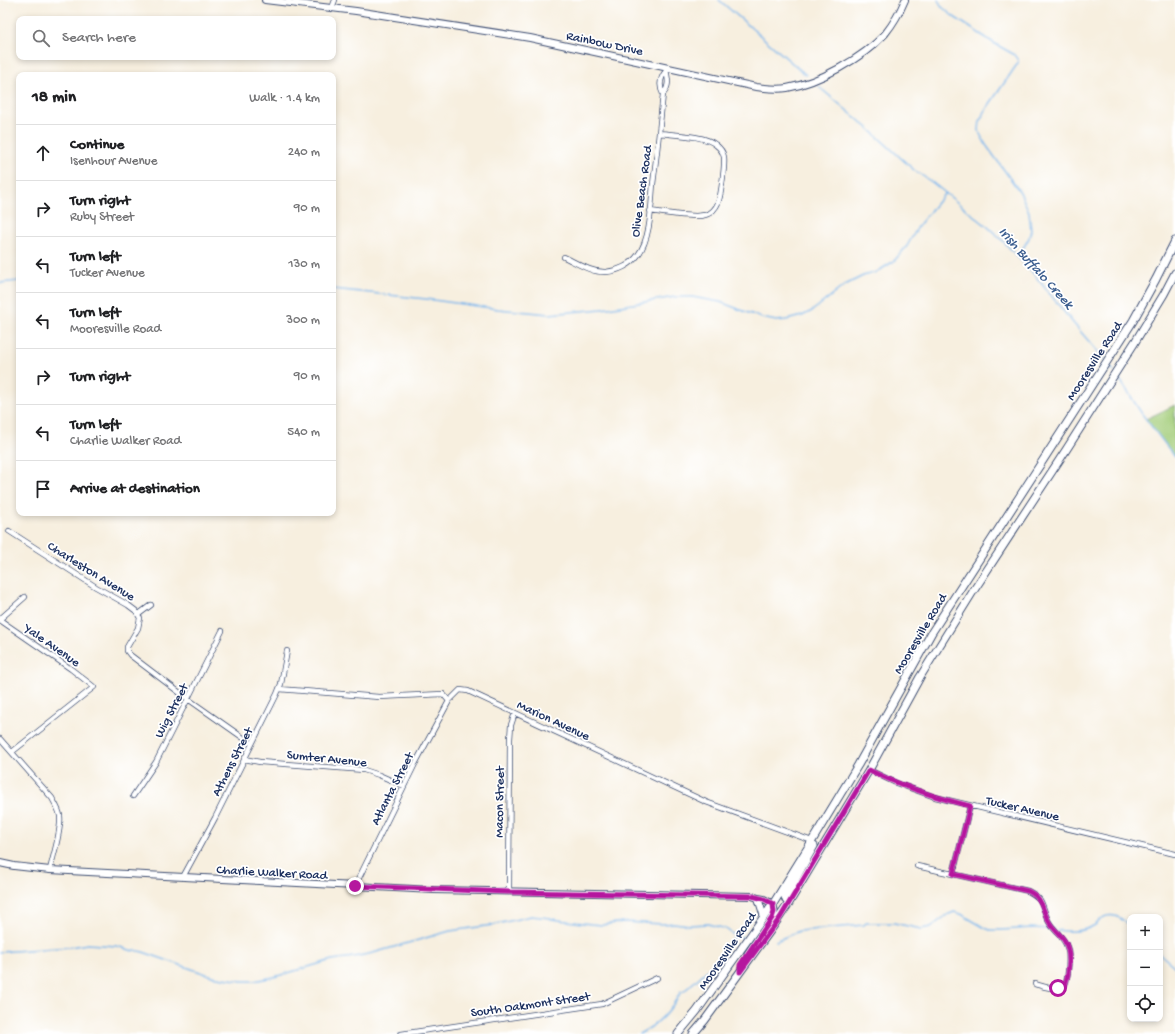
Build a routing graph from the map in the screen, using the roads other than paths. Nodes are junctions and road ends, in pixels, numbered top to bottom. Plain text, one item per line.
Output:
1 (265, 0) edge
2 (335, 0) edge
3 (905, 0) edge
4 (332, 8) junction
5 (666, 69) junction
6 (659, 133) junction
7 (650, 211) junction
8 (1175, 241) edge
9 (1172, 253) edge
10 (564, 257) dead end
11 (1175, 273) edge
12 (9, 531) dead end
13 (25, 597) dead end
14 (955, 597) junction
15 (965, 604) junction
16 (151, 605) dead end
17 (139, 614) junction
18 (0, 619) edge
19 (222, 631) dead end
20 (287, 651) dead end
21 (279, 689) junction
22 (188, 699) junction
23 (449, 701) junction
24 (515, 713) junction
25 (0, 738) edge
26 (252, 744) junction
27 (12, 752) junction
28 (244, 759) junction
29 (869, 770) junction
30 (404, 786) junction
31 (133, 796) dead end
32 (970, 806) junction
33 (820, 829) junction
34 (812, 841) junction
35 (1175, 854) edge
36 (0, 863) edge
37 (917, 866) dead end
38 (50, 870) junction
39 (953, 874) junction
40 (183, 877) junction
41 (355, 886) junction
42 (509, 892) junction
43 (758, 898) junction
44 (789, 902) junction
45 (773, 904) junction
46 (764, 916) junction
47 (740, 972) junction
48 (657, 978) dead end
49 (1035, 984) dead end
50 (401, 1034) edge
51 (678, 1034) edge
52 (693, 1034) edge

1 - 4 street, Rainbow Drive
2 - 4 street
3 - 5 street, Rainbow Drive
4 - 5 street, Rainbow Drive
5 - 6 street, Olive Beach Road
6 - 7 street, Olive Beach Road
6 - 7 street
7 - 10 street, Olive Beach Road
8 - 9 main road, Mooresville Road
9 - 14 main road, Mooresville Road
11 - 15 main road, Mooresville Road
12 - 17 street, Charleston Avenue
13 - 18 street
14 - 15 main road
14 - 33 main road, Mooresville Road
15 - 29 main road, Mooresville Road
16 - 17 street
17 - 22 street, Charleston Avenue
18 - 27 street, Yale Avenue
19 - 22 street, Wig Street
20 - 21 street, Athens Street
21 - 23 street
21 - 26 street, Athens Street
22 - 26 street, Charleston Avenue
22 - 31 street, Wig Street
23 - 24 street, Marion Avenue
23 - 30 street, Atlanta Street
24 - 34 street, Marion Avenue
24 - 42 street, Macon Street
25 - 27 street
26 - 28 street, Athens Street
27 - 38 street
28 - 30 street, Sumter Avenue
28 - 40 street, Athens Street
29 - 32 street, Tucker Avenue
29 - 44 main road, Mooresville Road
30 - 41 street, Atlanta Street
32 - 35 street, Tucker Avenue
32 - 39 street
33 - 34 main road, Mooresville Road
33 - 44 main road
34 - 45 main road, Mooresville Road
36 - 38 street, Charlie Walker Road
37 - 39 street
38 - 40 street, Charlie Walker Road
39 - 49 street
40 - 41 street, Charlie Walker Road
41 - 42 street, Charlie Walker Road
42 - 43 street, Charlie Walker Road
43 - 45 street, Charlie Walker Road
43 - 46 street
44 - 47 main road, Mooresville Road
45 - 46 main road, Mooresville Road
45 - 47 main road
46 - 51 main road, Mooresville Road
47 - 52 main road, Mooresville Road
48 - 50 street, South Oakmont Street

